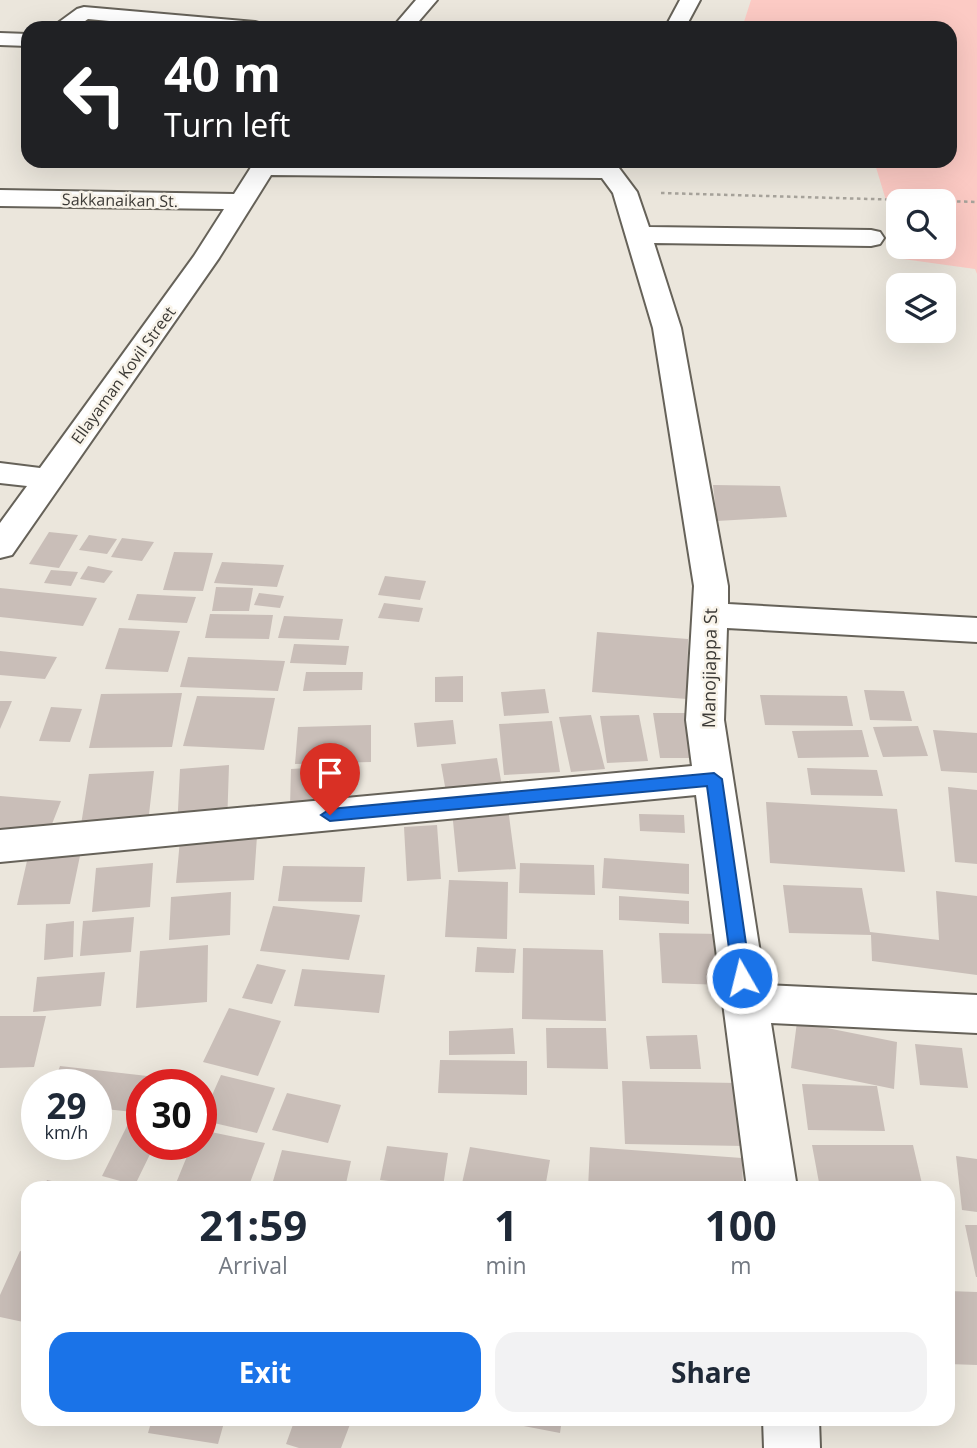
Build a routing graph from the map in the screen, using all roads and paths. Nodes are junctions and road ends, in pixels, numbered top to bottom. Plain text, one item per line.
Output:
1 (427, 0) edge
2 (690, 0) edge
3 (88, 7) edge
4 (70, 21) edge
5 (199, 21) edge
6 (408, 21) edge
7 (679, 21) edge
8 (0, 39) edge
9 (21, 40) edge
10 (263, 168) edge
11 (615, 175) edge
12 (886, 196) edge
13 (0, 198) edge
14 (241, 201) junction
15 (956, 201) edge
16 (977, 202) edge
17 (638, 235) junction
18 (871, 238) dead end
19 (0, 473) edge
20 (48, 479) junction
21 (0, 547) edge
22 (710, 615) junction
23 (977, 630) edge
24 (714, 779) junction
25 (0, 846) edge
26 (746, 1003) junction
27 (977, 1014) edge
28 (771, 1181) edge
29 (791, 1426) edge
30 (792, 1448) edge

1 - 6 street
2 - 7 street
3 - 4 street
3 - 5 street
8 - 9 street
10 - 11 street
10 - 14 street, Ellayaman Kovil Street
11 - 12 path
11 - 17 street, Manojiappa St
13 - 14 street, Sakkanaikan St.
14 - 20 street, Ellayaman Kovil Street
15 - 16 path
17 - 18 street
17 - 22 street, Manojiappa St
19 - 20 street
20 - 21 street, Ellayaman Kovil Street
22 - 23 street
22 - 24 street, Manojiappa St
24 - 25 street
24 - 26 street, Manojiappa St
26 - 27 street
26 - 28 street, Manojiappa St
29 - 30 street

